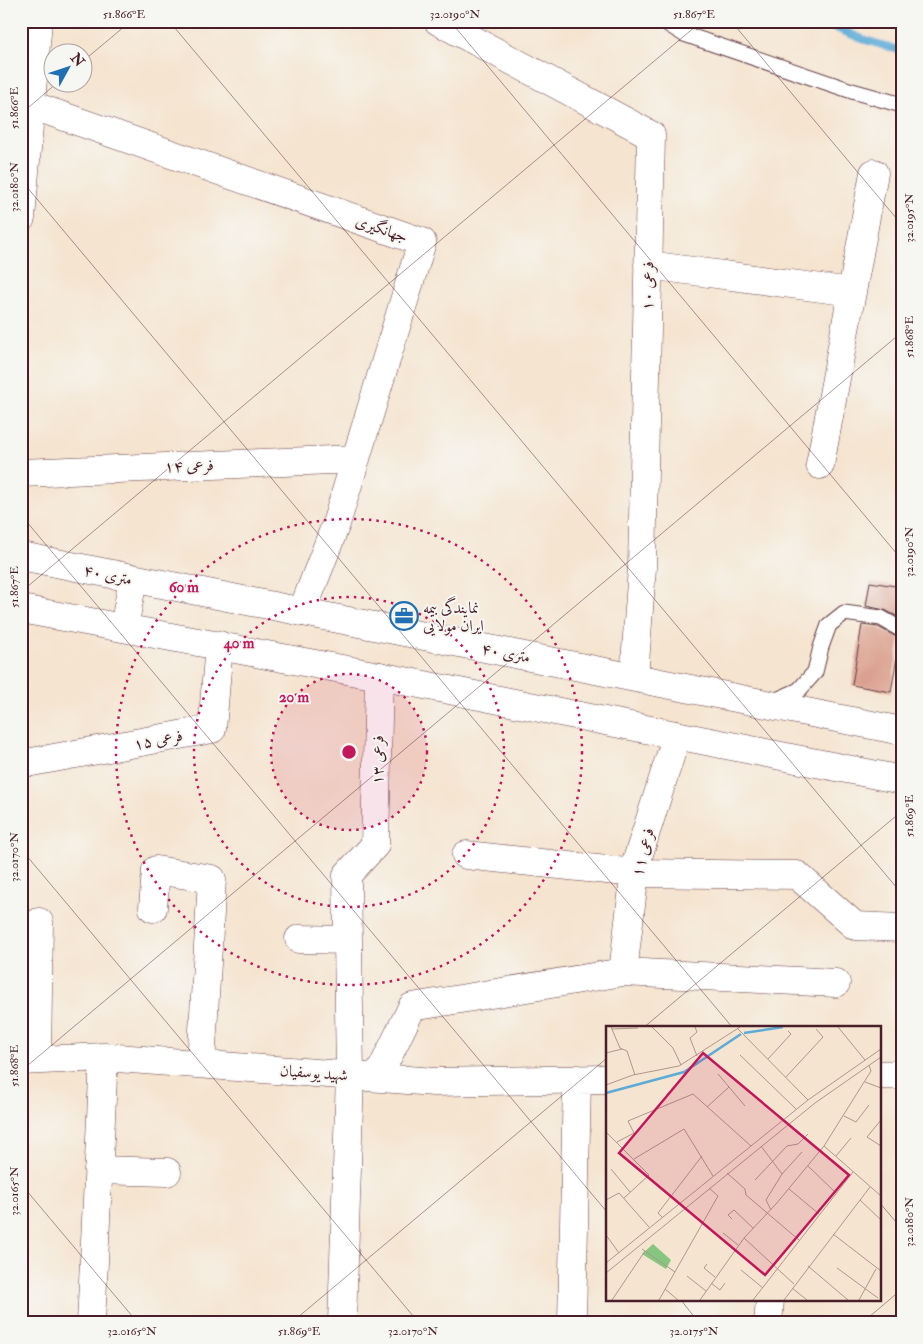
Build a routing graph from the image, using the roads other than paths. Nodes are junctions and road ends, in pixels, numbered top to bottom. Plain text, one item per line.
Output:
1 (38, 21) edge
2 (438, 21) edge
3 (663, 21) edge
4 (31, 105) junction
5 (902, 105) edge
6 (874, 173) dead end
7 (21, 218) edge
8 (648, 265) junction
9 (852, 292) junction
10 (356, 459) junction
11 (820, 465) dead end
12 (21, 473) edge
13 (21, 556) edge
14 (133, 579) junction
15 (21, 609) edge
16 (302, 612) junction
17 (124, 628) junction
18 (902, 630) edge
19 (219, 645) junction
20 (379, 676) junction
21 (634, 678) junction
22 (768, 704) junction
23 (902, 730) edge
24 (677, 735) junction
25 (21, 764) edge
26 (902, 780) edge
27 (466, 854) dead end
28 (635, 873) junction
29 (153, 908) dead end
30 (39, 922) dead end
31 (902, 928) edge
32 (299, 939) dead end
33 (348, 940) junction
34 (623, 972) junction
35 (836, 983) dead end
36 (104, 1057) junction
37 (29, 1061) edge
38 (201, 1064) junction
39 (350, 1075) junction
40 (880, 1075) edge
41 (902, 1075) edge
42 (378, 1077) junction
43 (606, 1079) edge
44 (577, 1080) junction
45 (98, 1170) junction
46 (167, 1172) dead end
47 (770, 1302) edge
48 (91, 1323) edge
49 (342, 1323) edge
50 (572, 1323) edge
51 (768, 1323) edge

1 - 4 street
2 - 8 street, فرعی ۱۰
3 - 5 lane
4 - 7 street
4 - 10 street, جهانگیری
6 - 9 street
8 - 9 street
8 - 21 street, فرعی ۱۰
9 - 11 street
10 - 12 street, فرعی ۱۴
10 - 16 street, جهانگیری
13 - 14 street, ۴۰ متری
14 - 16 street, ۴۰ متری
14 - 17 street
15 - 17 street
16 - 21 street, ۴۰ متری
17 - 19 street
18 - 22 lane
19 - 20 street
19 - 25 street, فرعی ۱۵
20 - 24 street
20 - 33 street, فرعی ۱۳
21 - 22 street, ۴۰ متری
22 - 23 street, ۴۰ متری
24 - 26 street
24 - 28 street, فرعی ۱۱
27 - 28 street
28 - 31 street
28 - 34 street, فرعی ۱۱
29 - 38 street
30 - 37 street
32 - 33 street
33 - 39 street
34 - 35 street
34 - 42 street
36 - 37 street, شهید یوسفیان
36 - 38 street, شهید یوسفیان
36 - 45 street
38 - 39 street, شهید یوسفیان
39 - 42 street, شهید یوسفیان
39 - 49 street
40 - 41 street
42 - 44 street, شهید یوسفیان
43 - 44 street, شهید یوسفیان
44 - 50 street
45 - 46 street
45 - 48 street
47 - 51 street

